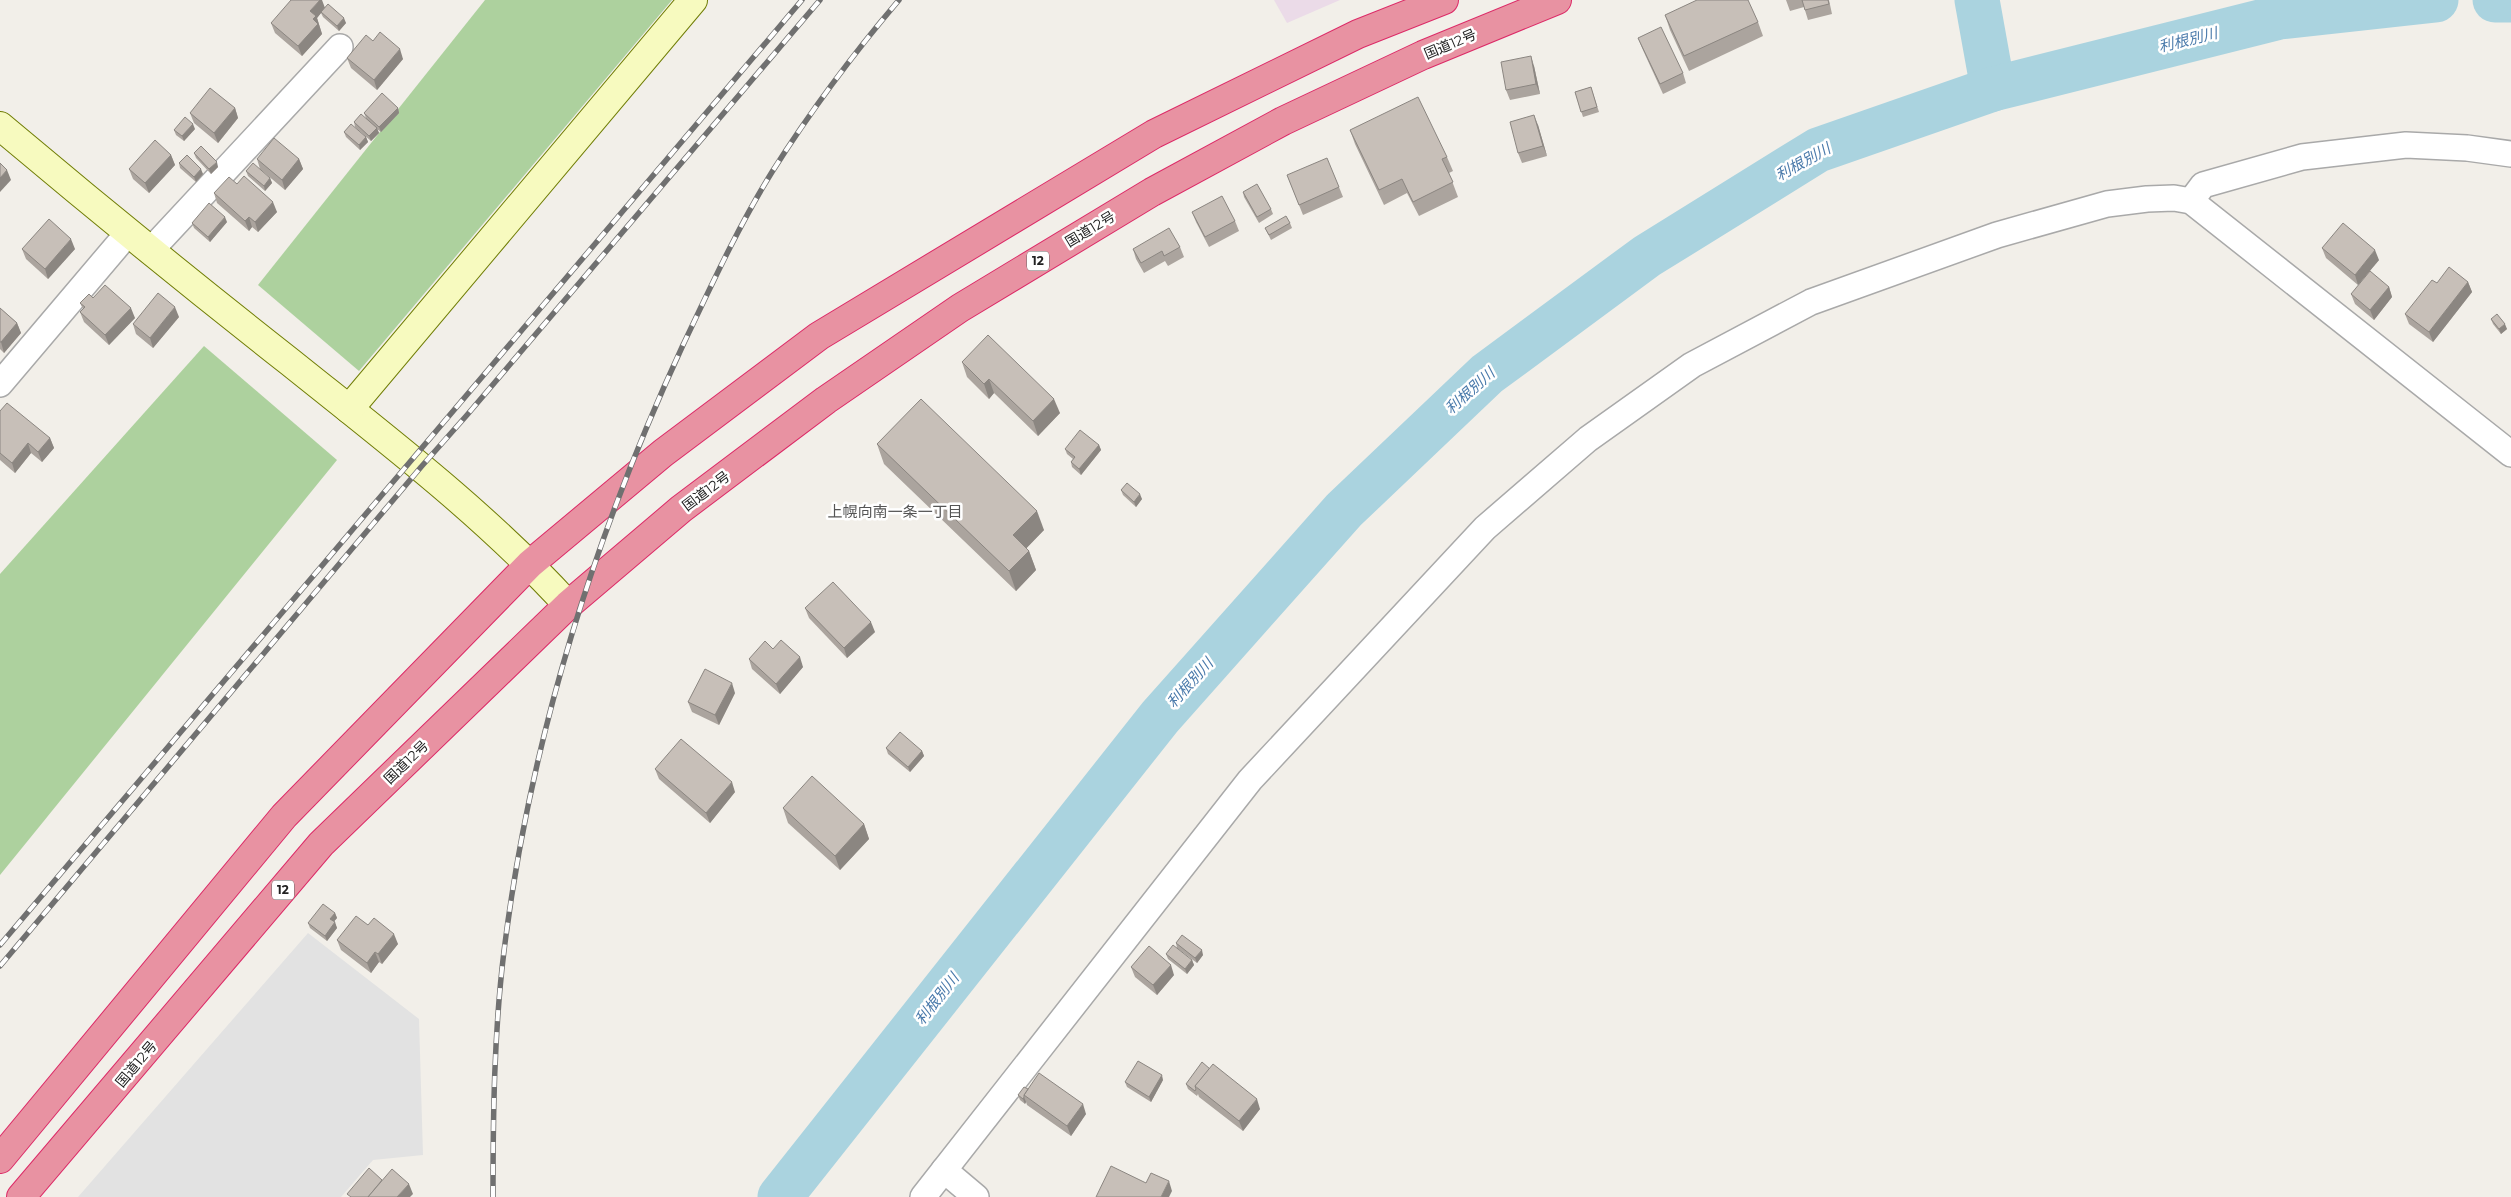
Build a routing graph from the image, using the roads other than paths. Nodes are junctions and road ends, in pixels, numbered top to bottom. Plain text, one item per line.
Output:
1 (693, 0) edge
2 (1444, 0) edge
3 (1557, 0) edge
4 (340, 47) dead end
5 (0, 126) edge
6 (2511, 154) edge
7 (2191, 201) junction
8 (128, 233) junction
9 (150, 251) junction
10 (0, 384) edge
11 (349, 409) junction
12 (2511, 454) edge
13 (530, 564) junction
14 (568, 605) junction
15 (0, 1159) edge
16 (944, 1170) junction
17 (21, 1197) edge
18 (923, 1197) edge
19 (976, 1197) edge

1 - 11 street
2 - 13 highway
3 - 14 highway, 国道12号 / 12
4 - 9 street
5 - 8 street
6 - 7 street
7 - 12 street
7 - 16 street
8 - 9 street
8 - 10 street
9 - 11 street
11 - 13 street
13 - 14 street
13 - 15 highway
14 - 17 highway, 国道12号 / 12
16 - 18 street
16 - 19 street

